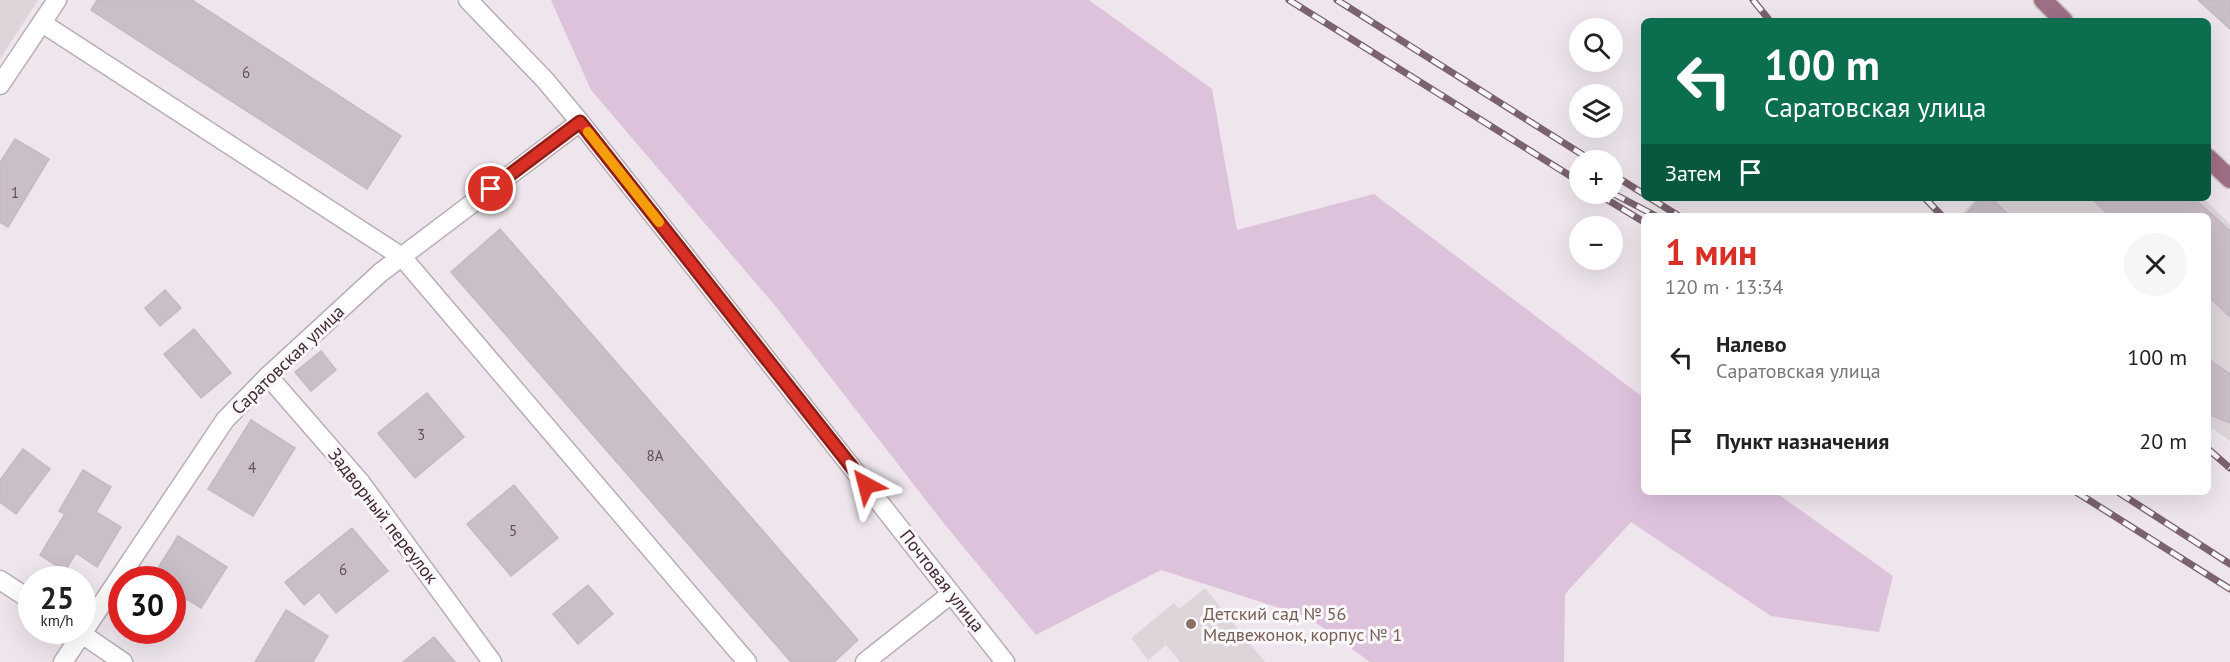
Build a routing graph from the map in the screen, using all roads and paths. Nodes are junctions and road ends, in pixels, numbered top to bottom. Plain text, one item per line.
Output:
1 (57, 0) edge
2 (468, 0) edge
3 (2043, 0) edge
4 (2061, 18) edge
5 (42, 23) junction
6 (0, 85) edge
7 (580, 122) junction
8 (2211, 161) edge
9 (2230, 179) edge
10 (402, 257) junction
11 (268, 376) junction
12 (0, 580) edge
13 (18, 592) edge
14 (951, 594) junction
15 (96, 607) edge
16 (73, 644) edge
17 (96, 644) edge
18 (63, 662) edge
19 (123, 662) edge
20 (492, 662) edge
21 (747, 662) edge
22 (865, 662) edge
23 (1005, 662) edge

1 - 5 street
2 - 7 street, Почтовая улица
3 - 4 main road
5 - 6 street
5 - 10 street
7 - 10 street, Саратовская улица
7 - 14 street, Почтовая улица
8 - 9 main road
10 - 11 street, Саратовская улица
10 - 21 street
11 - 15 street, Саратовская улица
11 - 20 street, Задворный переулок
12 - 13 street
14 - 22 street
14 - 23 street, Почтовая улица
16 - 18 street, Саратовская улица
17 - 19 street

